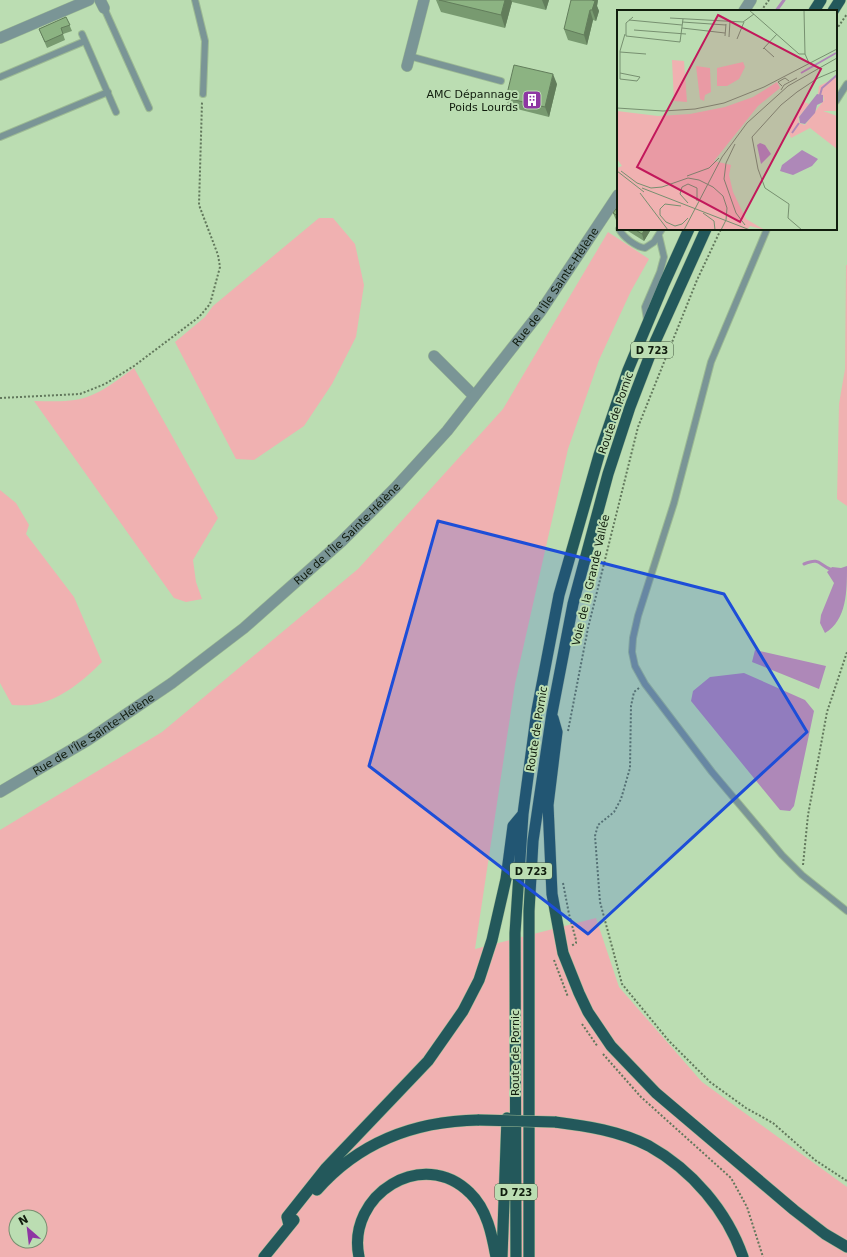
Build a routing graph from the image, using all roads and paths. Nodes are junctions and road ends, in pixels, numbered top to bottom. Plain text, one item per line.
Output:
1 (89, 0) edge
2 (195, 0) edge
3 (424, 0) edge
4 (751, 0) edge
5 (768, 0) edge
6 (821, 0) edge
7 (840, 0) edge
8 (102, 4) edge
9 (745, 10) edge
10 (762, 10) edge
11 (815, 10) edge
12 (834, 10) edge
13 (847, 14) edge
14 (837, 29) edge
15 (82, 34) dead end
16 (0, 38) edge
17 (85, 41) junction
18 (408, 61) joint
19 (0, 77) edge
20 (501, 81) dead end
21 (847, 84) edge
22 (108, 92) junction
23 (203, 94) joint
24 (837, 99) edge
25 (149, 108) dead end
26 (116, 112) dead end
27 (0, 137) edge
28 (617, 197) edge
29 (619, 230) edge
30 (662, 230) edge
31 (689, 230) edge
32 (706, 230) edge
33 (721, 230) edge
34 (767, 230) edge
35 (659, 236) junction
36 (648, 322) junction
37 (434, 356) dead end
38 (474, 396) junction
39 (0, 398) edge
40 (847, 652) edge
41 (645, 684) junction
42 (552, 713) junction
43 (568, 732) dead end
44 (0, 792) edge
45 (522, 814) junction
46 (802, 875) junction
47 (563, 879) dead end
48 (847, 911) edge
49 (569, 948) dead end
50 (513, 979) junction
51 (847, 1181) edge
52 (289, 1225) junction
53 (847, 1247) edge
54 (264, 1257) edge
55 (359, 1257) edge
56 (496, 1257) edge
57 (502, 1257) edge
58 (516, 1257) edge
59 (529, 1257) edge
60 (743, 1257) edge

1 - 16 street
2 - 23 lane
3 - 18 street
4 - 9 street
5 - 10 path
6 - 11 highway
7 - 12 highway
8 - 25 lane
13 - 14 path
15 - 17 lane
17 - 19 lane
17 - 22 lane
18 - 20 lane
21 - 24 lane
22 - 26 lane
22 - 27 lane
23 - 39 path
28 - 38 street, Rue de l'Île Sainte-Hélène
29 - 35 lane
30 - 35 lane
31 - 36 highway, Route de Pornic / D 723
32 - 42 highway, Route de Pornic / D 723
33 - 43 path, Voie de la Grande Vallée
34 - 41 lane
35 - 36 lane
36 - 45 highway, Route de Pornic / D 723
37 - 38 street
38 - 44 street, Rue de l'Île Sainte-Hélène
40 - 46 path
41 - 46 lane
41 - 51 path
42 - 53 highway
42 - 59 highway, Route de Pornic / D 723
45 - 50 highway, Route de Pornic / D 723
45 - 52 highway
46 - 48 lane
47 - 49 path
50 - 57 highway, D 723
50 - 58 highway, Route de Pornic / D 723
52 - 54 highway
52 - 60 highway, bridge
55 - 56 highway

